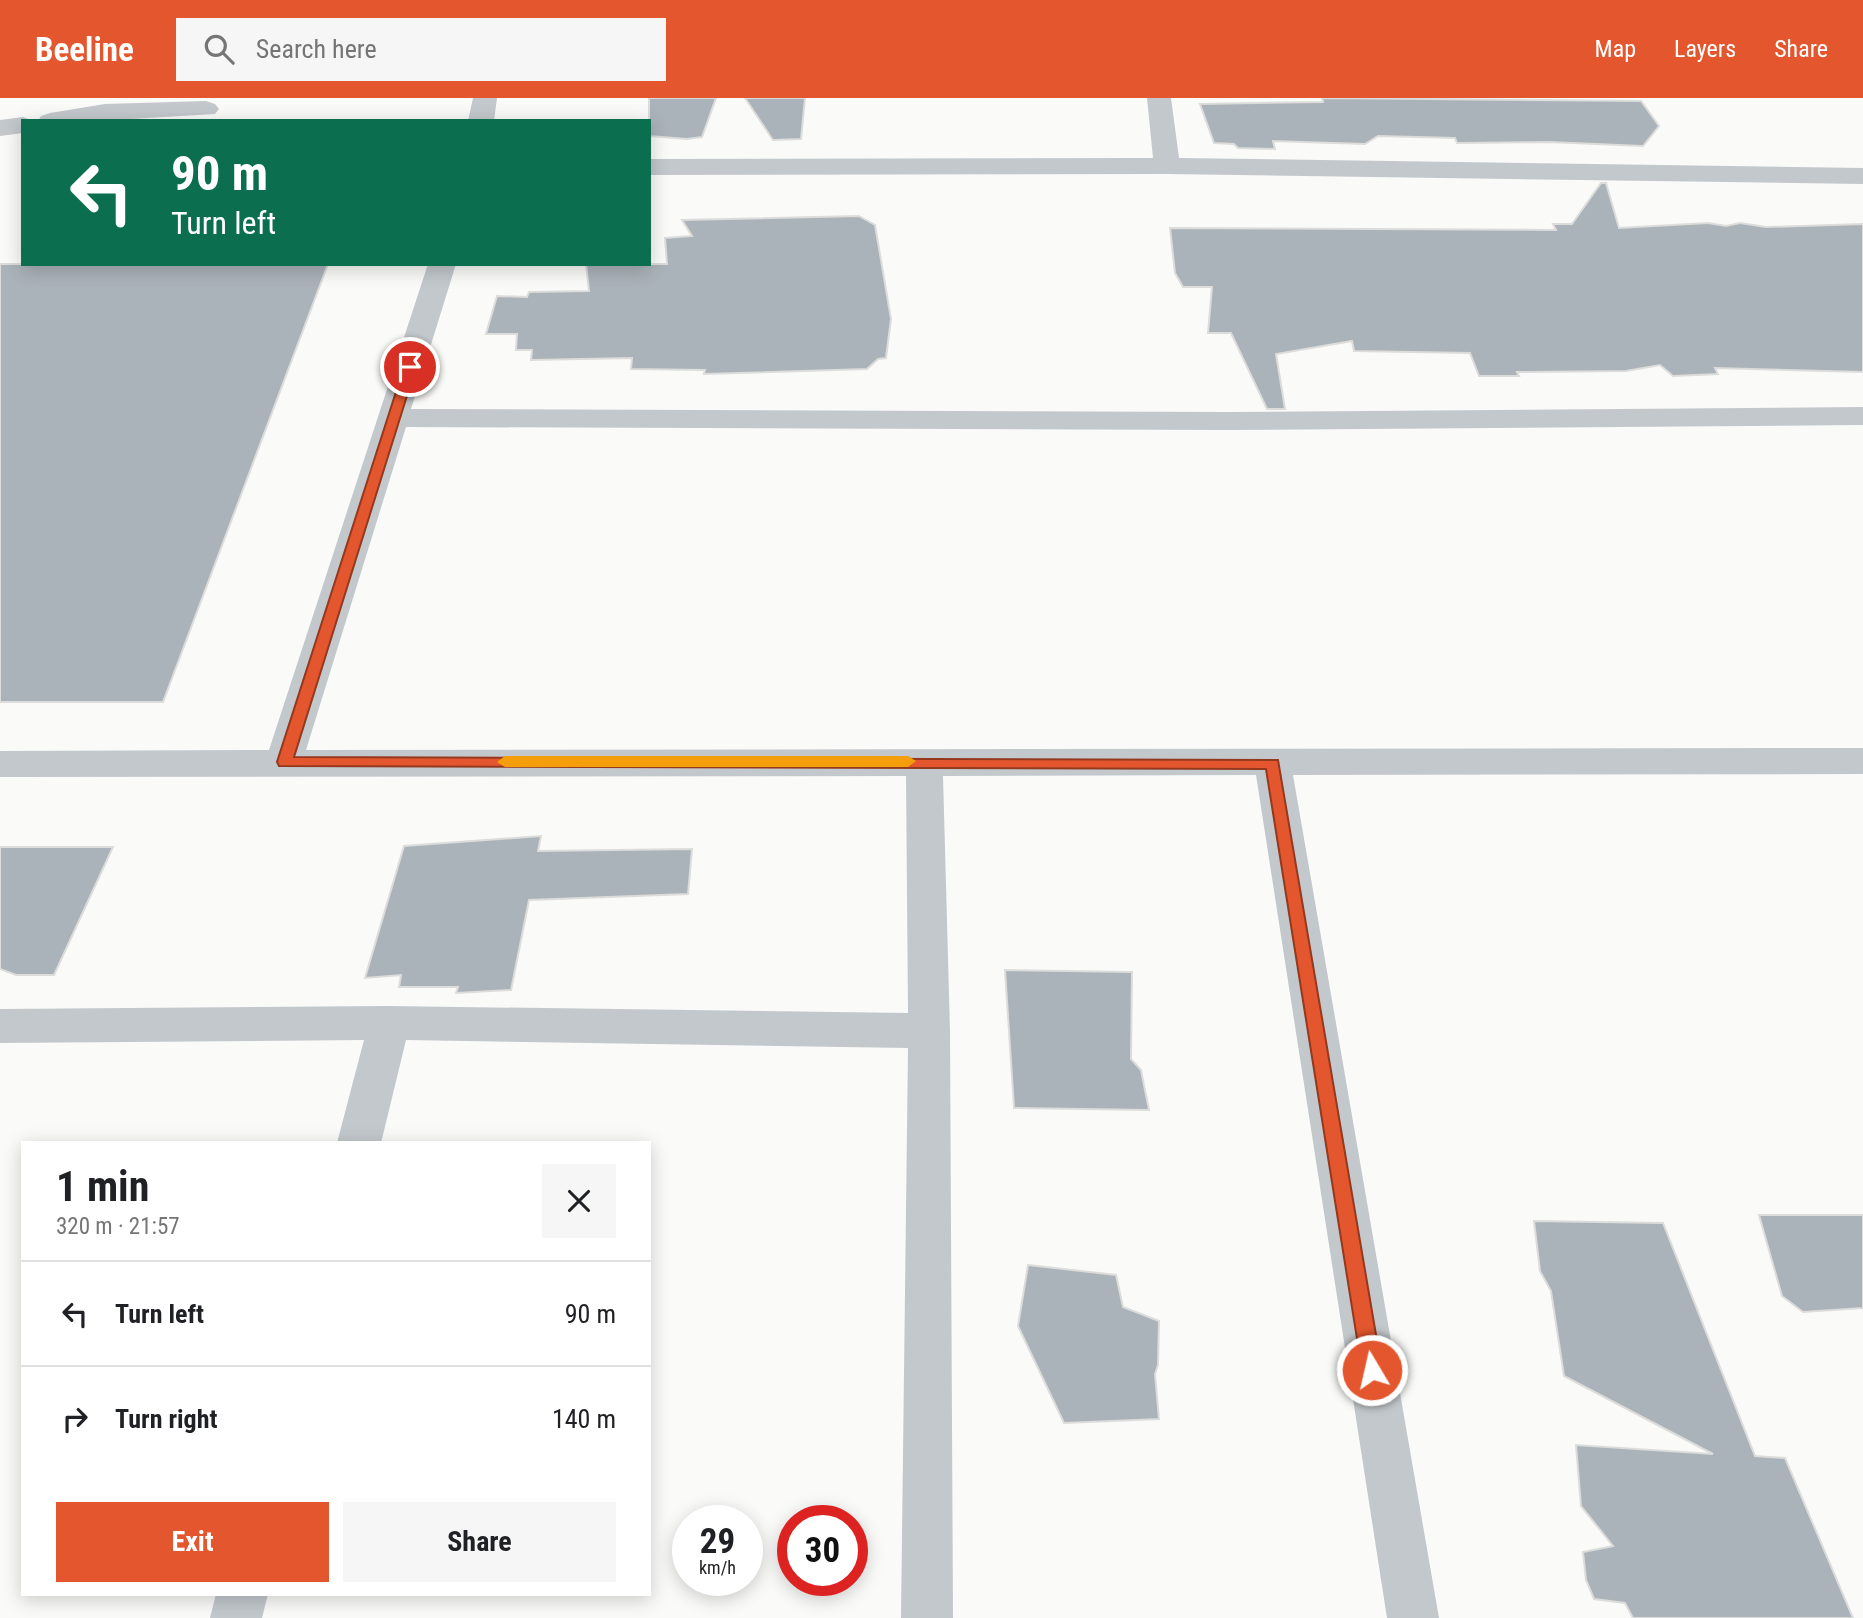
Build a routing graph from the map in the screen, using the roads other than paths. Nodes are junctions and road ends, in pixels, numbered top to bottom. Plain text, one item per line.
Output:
1 (485, 98) edge
2 (1159, 98) edge
3 (206, 108) dead end
4 (64, 119) edge
5 (481, 119) edge
6 (21, 125) edge
7 (0, 128) edge
8 (1167, 166) junction
9 (651, 167) edge
10 (1863, 176) edge
11 (441, 266) edge
12 (1863, 416) edge
13 (394, 418) junction
14 (923, 761) junction
15 (1863, 761) edge
16 (284, 762) junction
17 (0, 764) edge
18 (1273, 764) junction
19 (389, 1023) junction
20 (0, 1026) edge
21 (929, 1031) junction
22 (360, 1141) edge
23 (242, 1596) edge
24 (236, 1618) edge
25 (927, 1618) edge
26 (1413, 1618) edge

1 - 5 street
2 - 8 street
3 - 4 street
6 - 7 street
8 - 9 street
8 - 10 street
11 - 13 street
12 - 13 street
13 - 16 street
14 - 16 street
14 - 18 street
14 - 21 street
15 - 18 street
16 - 17 street
18 - 26 street
19 - 20 street
19 - 21 street
19 - 22 street
21 - 25 street
23 - 24 street

